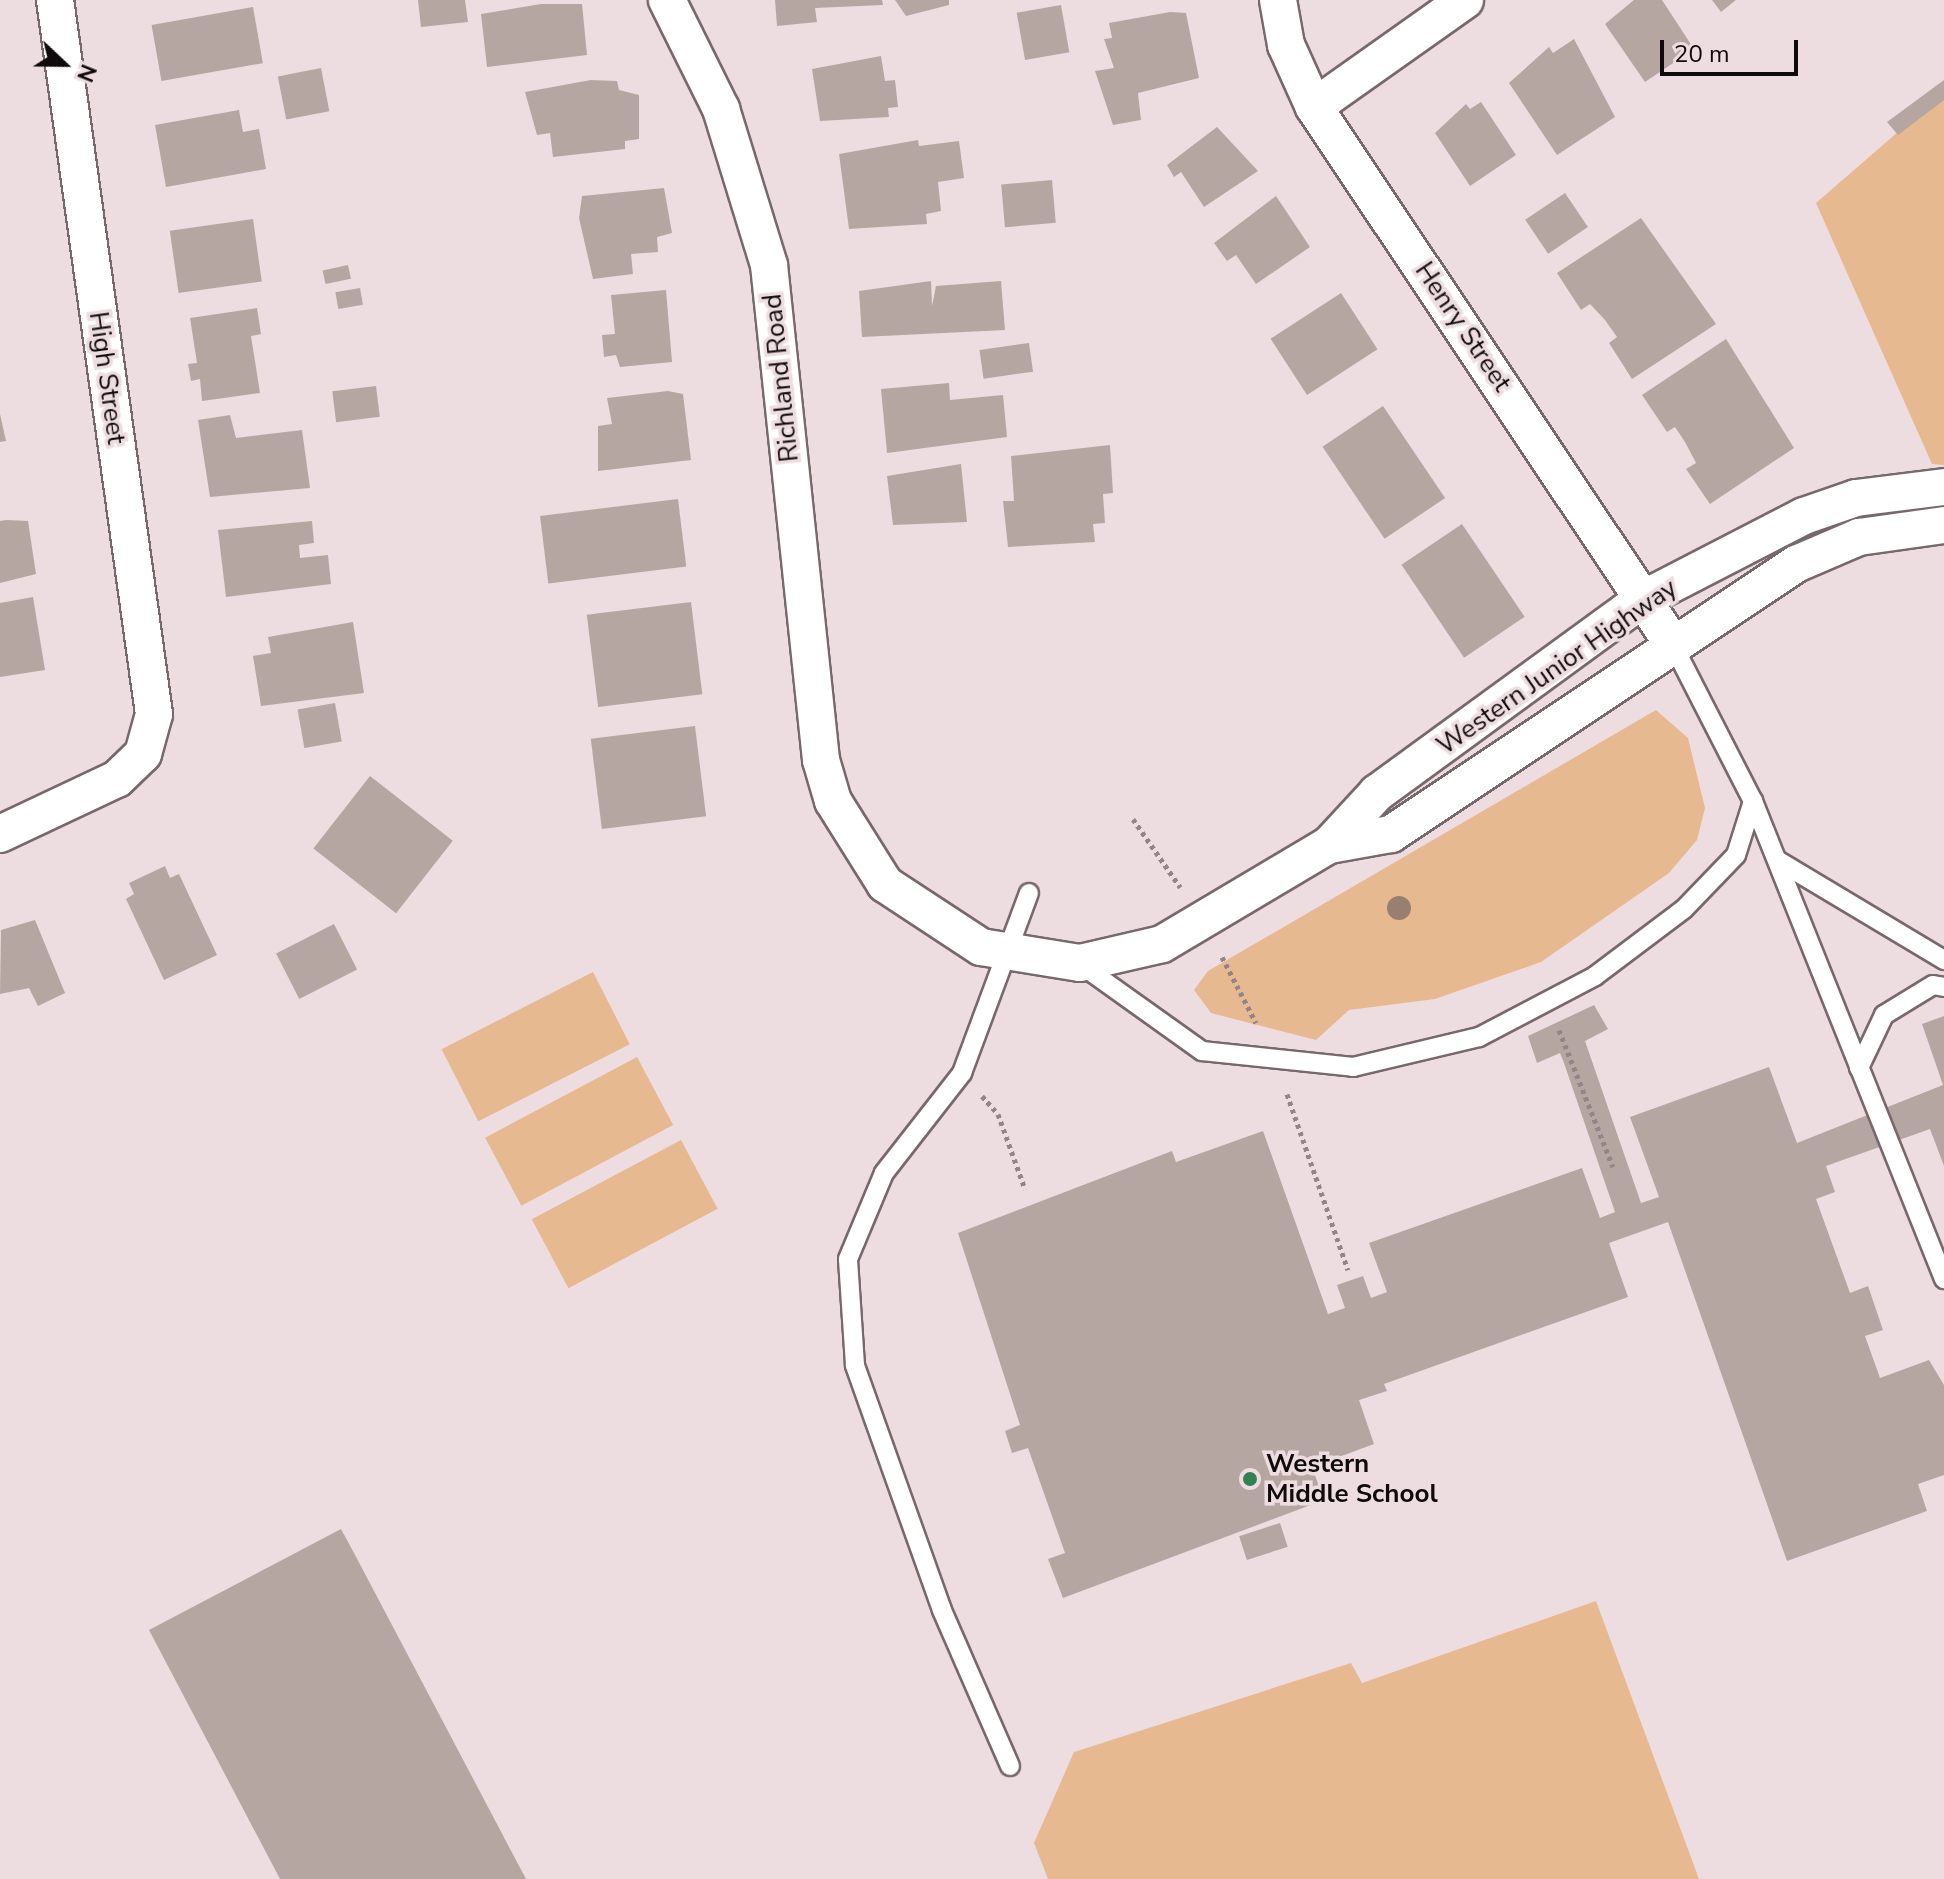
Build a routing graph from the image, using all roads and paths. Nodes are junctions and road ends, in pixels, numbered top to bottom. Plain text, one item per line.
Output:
1 (55, 0) edge
2 (667, 0) edge
3 (1278, 0) edge
4 (1465, 0) edge
5 (1314, 107) junction
6 (1944, 487) edge
7 (1944, 525) edge
8 (1643, 599) junction
9 (1672, 643) junction
10 (824, 774) joint
11 (1753, 801) junction
12 (0, 834) edge
13 (1329, 845) junction
14 (1777, 860) junction
15 (1029, 893) dead end
16 (1012, 952) junction
17 (1944, 960) edge
18 (1080, 963) junction
19 (1944, 987) edge
20 (1548, 1001) junction
21 (1859, 1068) junction
22 (962, 1073) junction
23 (1613, 1167) dead end
24 (1025, 1189) dead end
25 (1944, 1279) edge
26 (1010, 1766) dead end

1 - 12 street, High Street
2 - 10 street, Richland Road
3 - 5 street, Henry Street
4 - 5 street
5 - 8 street, Henry Street
6 - 8 street, Western Junior Highway
7 - 9 street, Western Junior Highway
8 - 9 street, Henry Street
8 - 13 street, Western Junior Highway
9 - 11 lane
9 - 13 street, Western Junior Highway
10 - 16 street, Western Junior Highway
11 - 14 lane
11 - 20 lane
13 - 18 street, Western Junior Highway
14 - 17 lane
14 - 21 lane
15 - 16 lane
16 - 18 street, Western Junior Highway
16 - 22 lane
18 - 20 lane
19 - 21 lane
20 - 23 path
21 - 25 lane
22 - 24 path
22 - 26 lane

